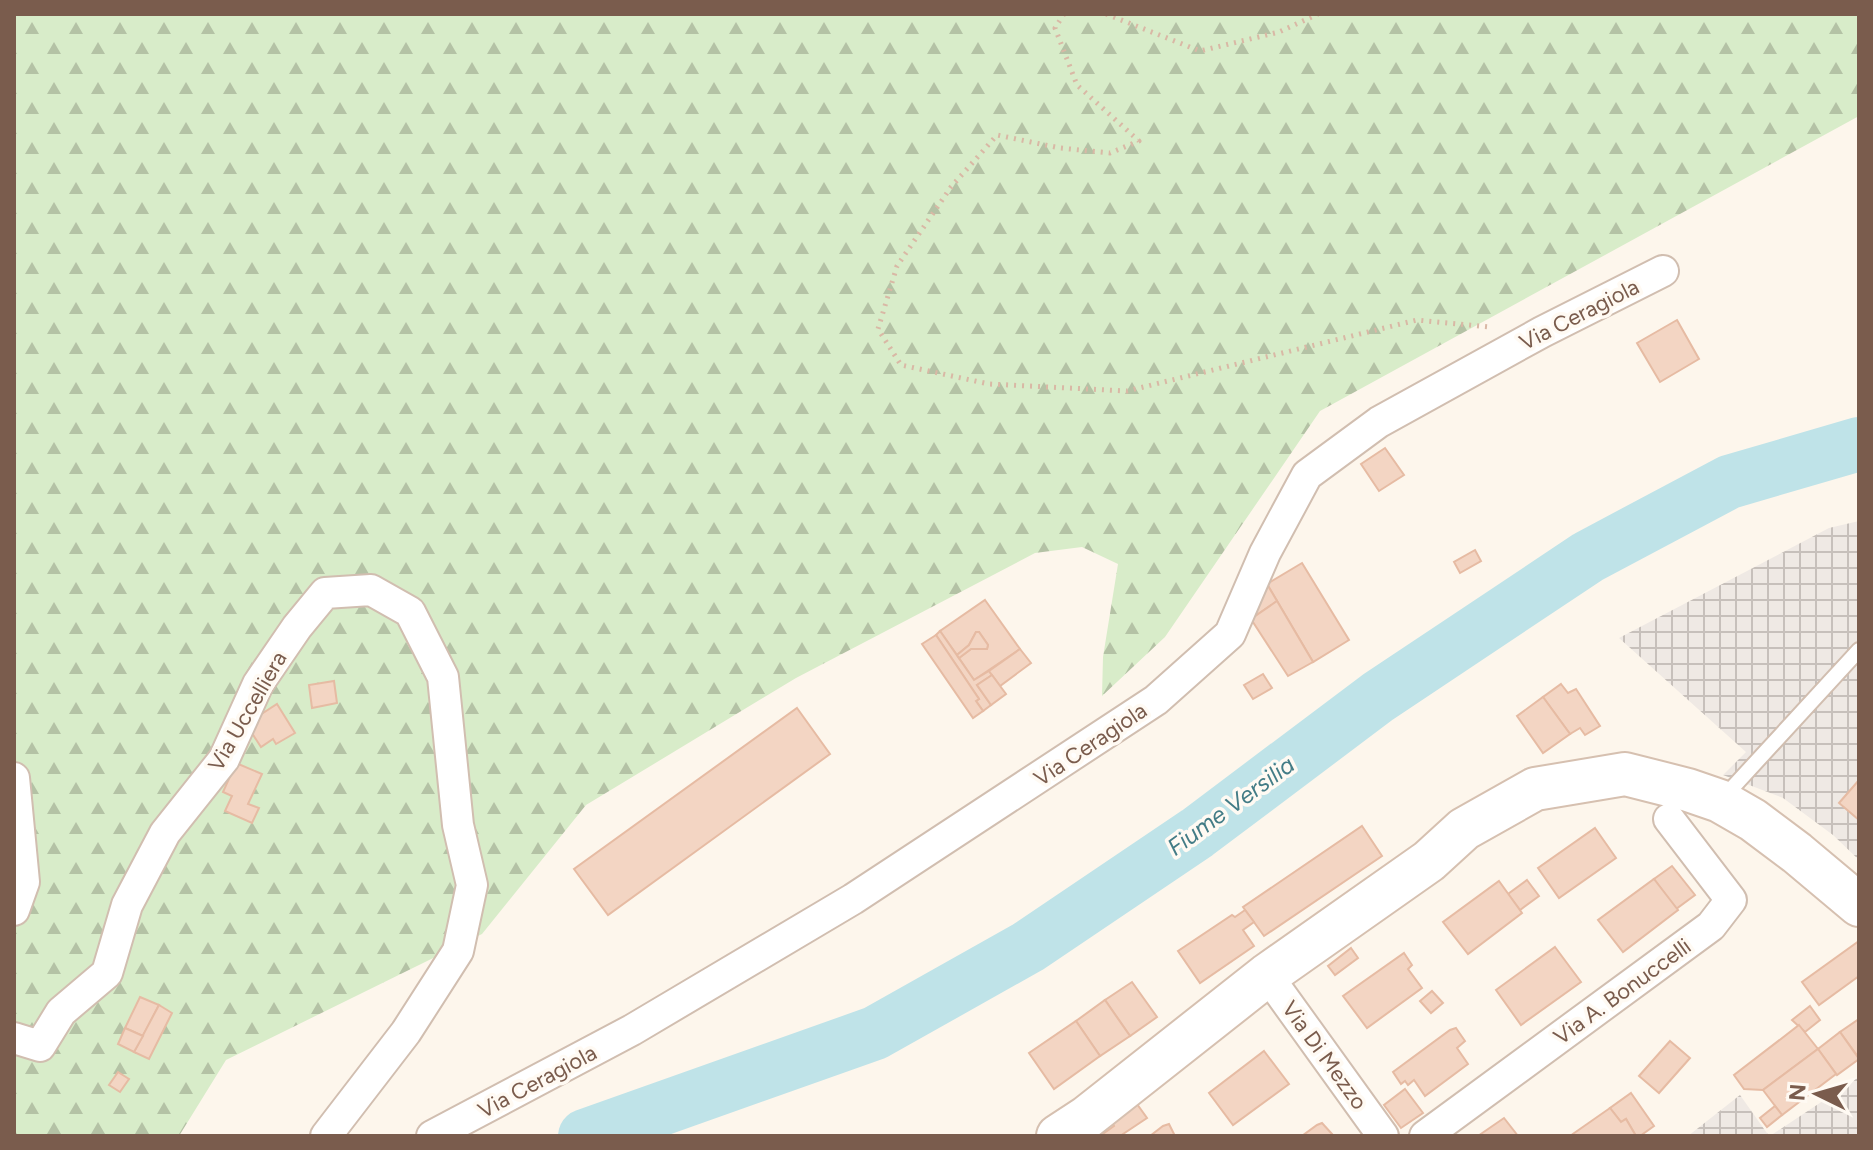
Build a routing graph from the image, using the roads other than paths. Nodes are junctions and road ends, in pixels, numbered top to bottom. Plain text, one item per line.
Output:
1 (1663, 271) dead end
2 (1859, 650) edge
3 (14, 778) edge
4 (1720, 801) junction
5 (1669, 819) dead end
6 (1859, 905) edge
7 (14, 910) edge
8 (1267, 975) junction
9 (14, 1038) edge
10 (326, 1136) edge
11 (432, 1136) edge
12 (1058, 1136) edge
13 (1383, 1136) edge
14 (1425, 1136) edge

1 - 11 street, Via Ceragiola
2 - 4 lane
3 - 7 street
4 - 6 main road
4 - 8 main road
5 - 14 street, Via A. Bonuccelli
8 - 12 main road
8 - 13 street, Via Di Mezzo
9 - 10 street, Via Uccelliera

